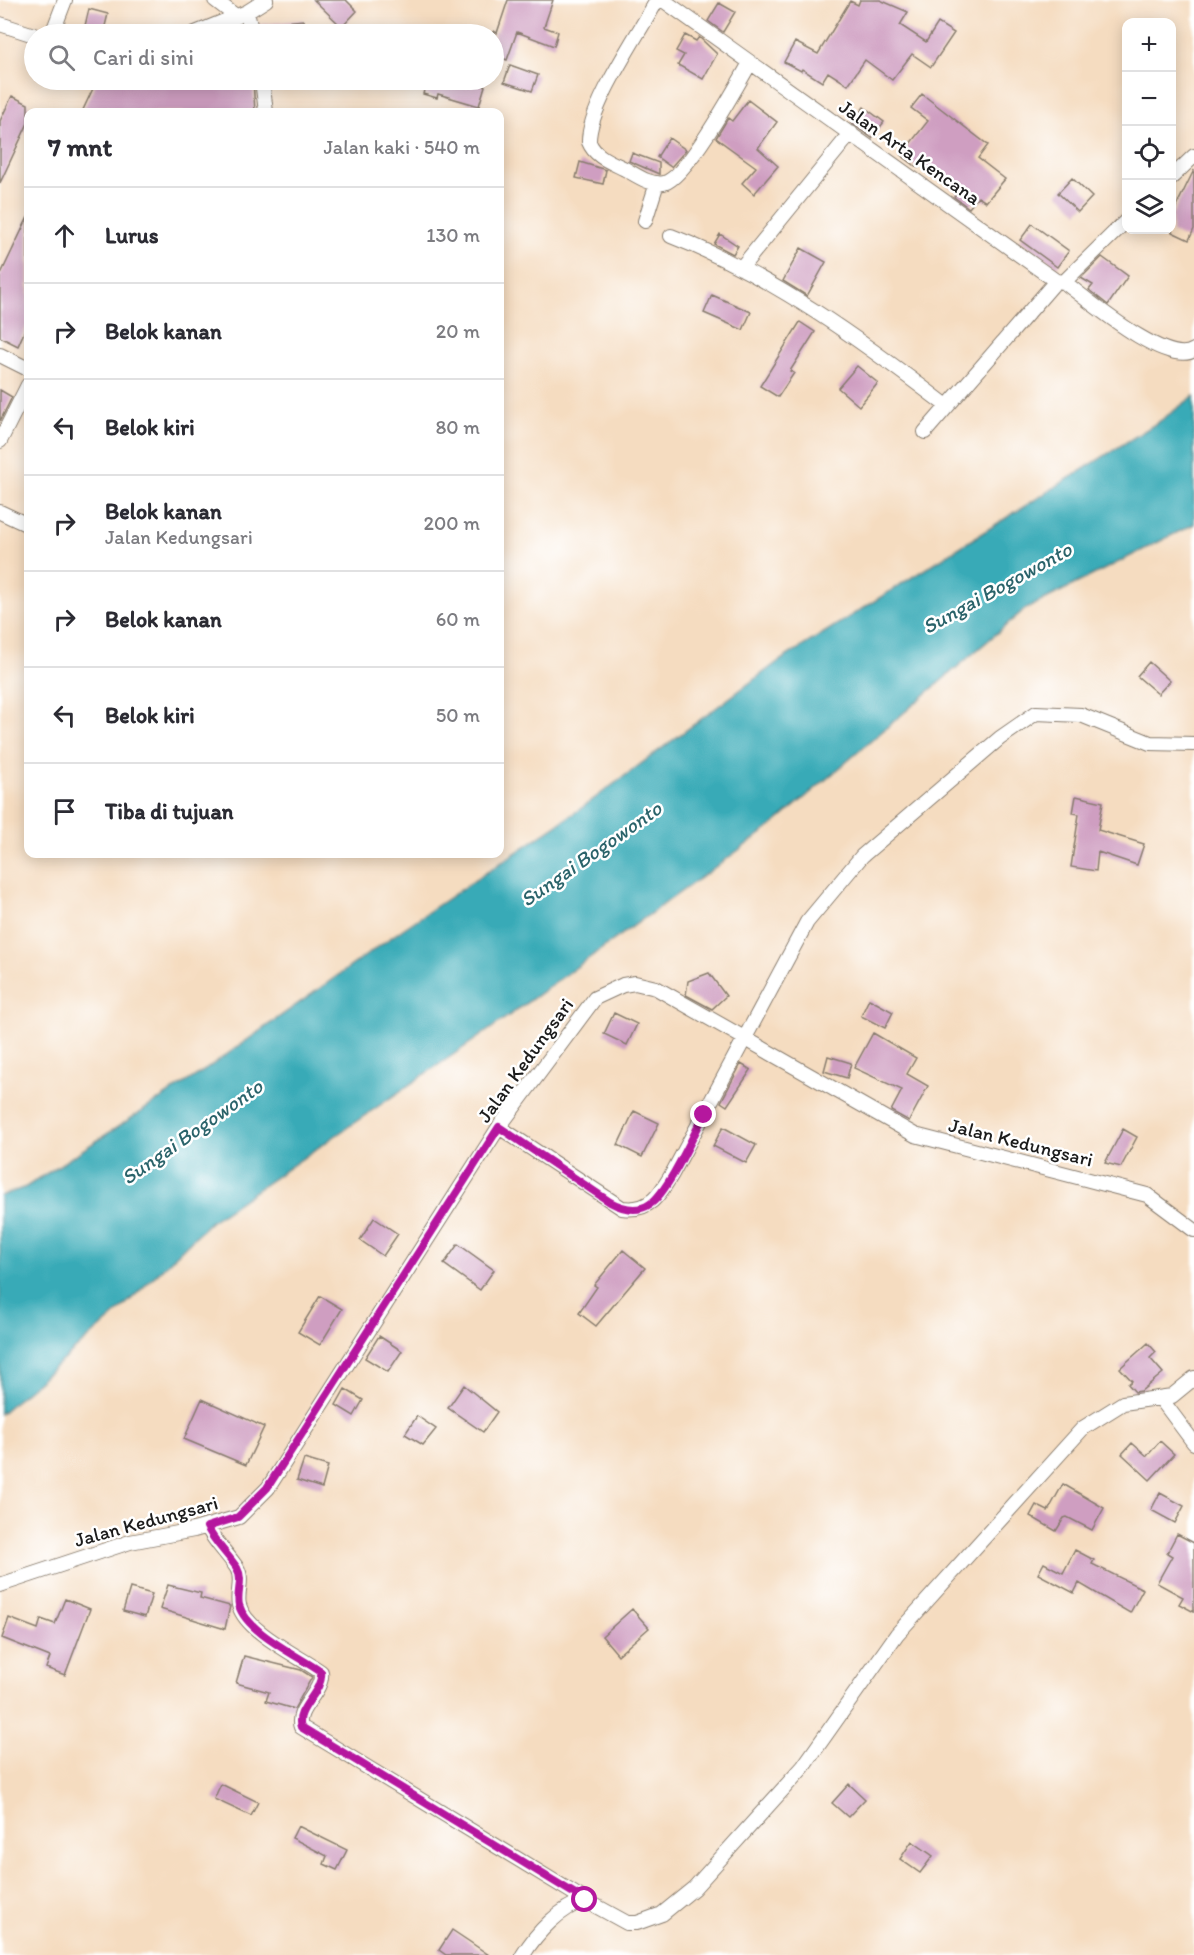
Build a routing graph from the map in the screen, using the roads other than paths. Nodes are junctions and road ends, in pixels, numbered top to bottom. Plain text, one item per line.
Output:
1 (65, 0) edge
2 (214, 0) edge
3 (266, 0) edge
4 (657, 0) edge
5 (663, 0) edge
6 (242, 15) junction
7 (0, 24) edge
8 (56, 24) edge
9 (219, 24) edge
10 (247, 24) edge
11 (24, 32) edge
12 (750, 63) junction
13 (263, 90) edge
14 (266, 108) edge
15 (851, 133) junction
16 (1194, 156) edge
17 (1176, 173) edge
18 (657, 183) junction
19 (645, 221) dead end
20 (1122, 225) edge
21 (671, 236) dead end
22 (741, 268) junction
23 (1060, 282) junction
24 (1194, 350) edge
25 (0, 355) edge
26 (24, 367) edge
27 (24, 393) edge
28 (947, 406) junction
29 (925, 432) dead end
30 (0, 441) edge
31 (0, 512) edge
32 (24, 523) edge
33 (1194, 744) edge
34 (743, 1038) junction
35 (499, 1127) junction
36 (1194, 1230) edge
37 (1194, 1378) edge
38 (1161, 1399) junction
39 (1194, 1443) edge
40 (207, 1527) junction
41 (0, 1585) edge
42 (585, 1900) junction
43 (523, 1955) edge

1 - 8 street
2 - 6 street
3 - 6 street
4 - 18 street
5 - 12 street, Jalan Arta Kencana
6 - 9 street
6 - 10 street
7 - 11 street
12 - 15 street, Jalan Arta Kencana
12 - 18 street
13 - 14 street
15 - 22 street
15 - 23 street, Jalan Arta Kencana
16 - 17 street
18 - 19 street
20 - 23 street
21 - 22 street
22 - 28 street
23 - 24 street, Jalan Arta Kencana
23 - 28 street
25 - 26 street
27 - 30 street
28 - 29 street
31 - 32 street
33 - 34 street
34 - 35 street, Jalan Kedungsari
34 - 35 street
34 - 36 street, Jalan Kedungsari
35 - 40 street, Jalan Kedungsari
37 - 38 street
38 - 39 street
38 - 42 street
40 - 41 street, Jalan Kedungsari
40 - 42 street
42 - 43 street

